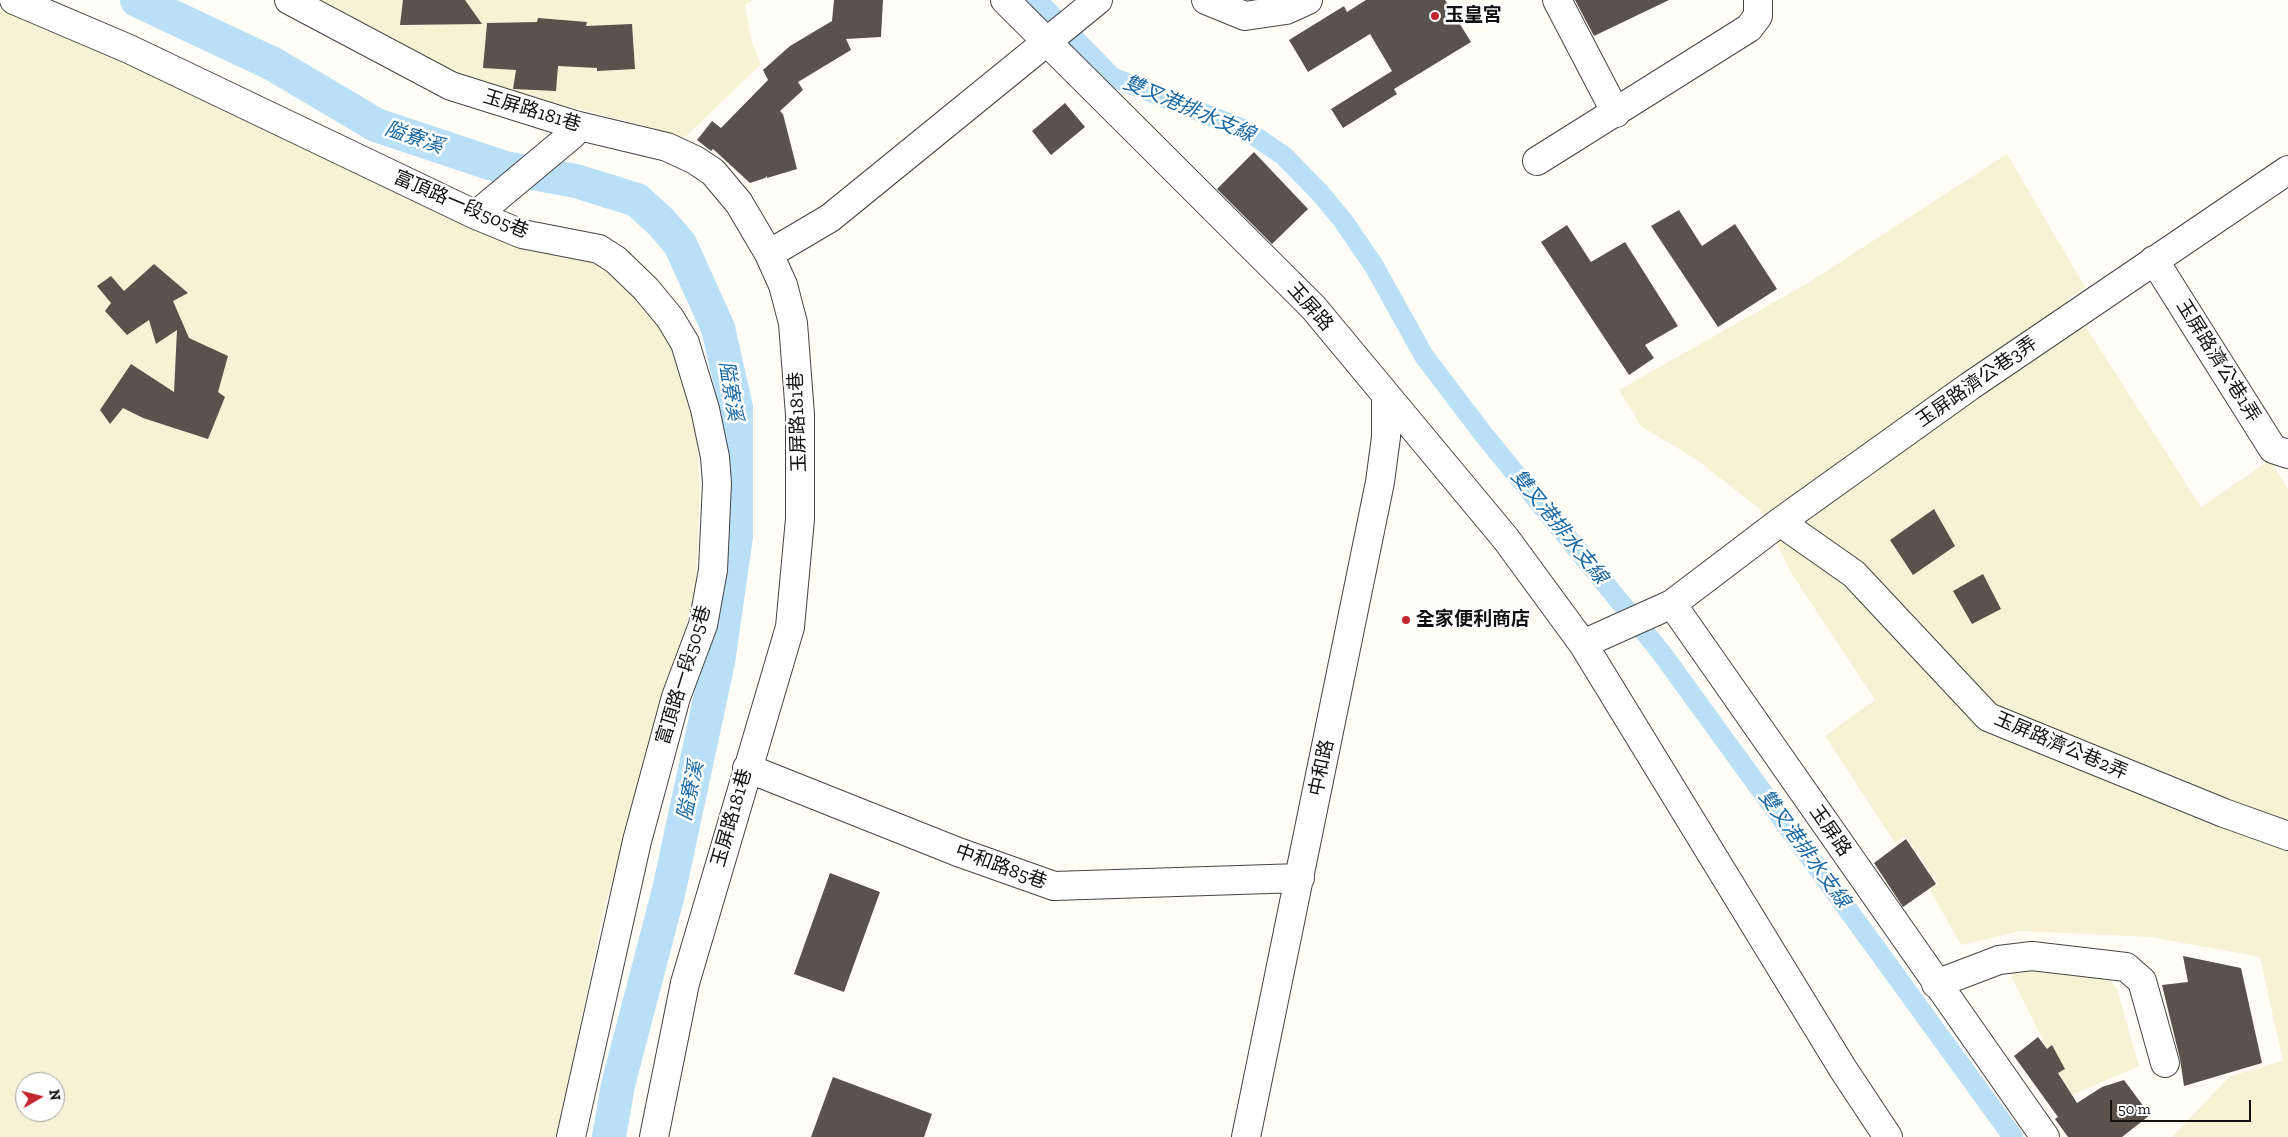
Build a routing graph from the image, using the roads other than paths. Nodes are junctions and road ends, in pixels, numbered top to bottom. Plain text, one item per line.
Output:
1 (14, 0) edge
2 (289, 0) edge
3 (1005, 0) edge
4 (1098, 0) edge
5 (1206, 0) edge
6 (1308, 0) edge
7 (1556, 0) edge
8 (1758, 0) edge
9 (1045, 42) junction
10 (1616, 113) junction
11 (574, 130) junction
12 (1537, 161) dead end
13 (2288, 170) edge
14 (483, 210) junction
15 (769, 254) junction
16 (2154, 260) junction
17 (1386, 396) junction
18 (2288, 454) edge
19 (1780, 522) junction
20 (1672, 604) junction
21 (1584, 644) junction
22 (747, 768) junction
23 (2288, 836) edge
24 (1300, 878) junction
25 (1936, 984) junction
26 (2165, 1063) dead end
27 (572, 1137) edge
28 (654, 1137) edge
29 (1246, 1137) edge
30 (1888, 1137) edge
31 (2045, 1137) edge

1 - 14 street, 富頂路一段505巷
2 - 11 street, 玉屏路181巷
3 - 9 street, 玉屏路
4 - 9 street
5 - 6 street
7 - 10 street
8 - 10 street
9 - 15 street
9 - 17 street, 玉屏路
10 - 12 street
11 - 14 street
11 - 15 street, 玉屏路181巷
13 - 16 street, 玉屏路濟公巷3弄
14 - 27 street, 富頂路一段505巷
15 - 22 street, 玉屏路181巷
16 - 18 street, 玉屏路濟公巷1弄
16 - 19 street, 玉屏路濟公巷3弄
17 - 21 street, 玉屏路
17 - 24 street, 中和路
19 - 20 street, 玉屏路濟公巷3弄
19 - 23 street, 玉屏路濟公巷2弄
20 - 21 street
20 - 25 street, 玉屏路
21 - 30 street, 玉屏路
22 - 24 street, 中和路85巷
22 - 28 street, 玉屏路181巷
24 - 29 street, 中和路
25 - 26 street
25 - 31 street, 玉屏路

